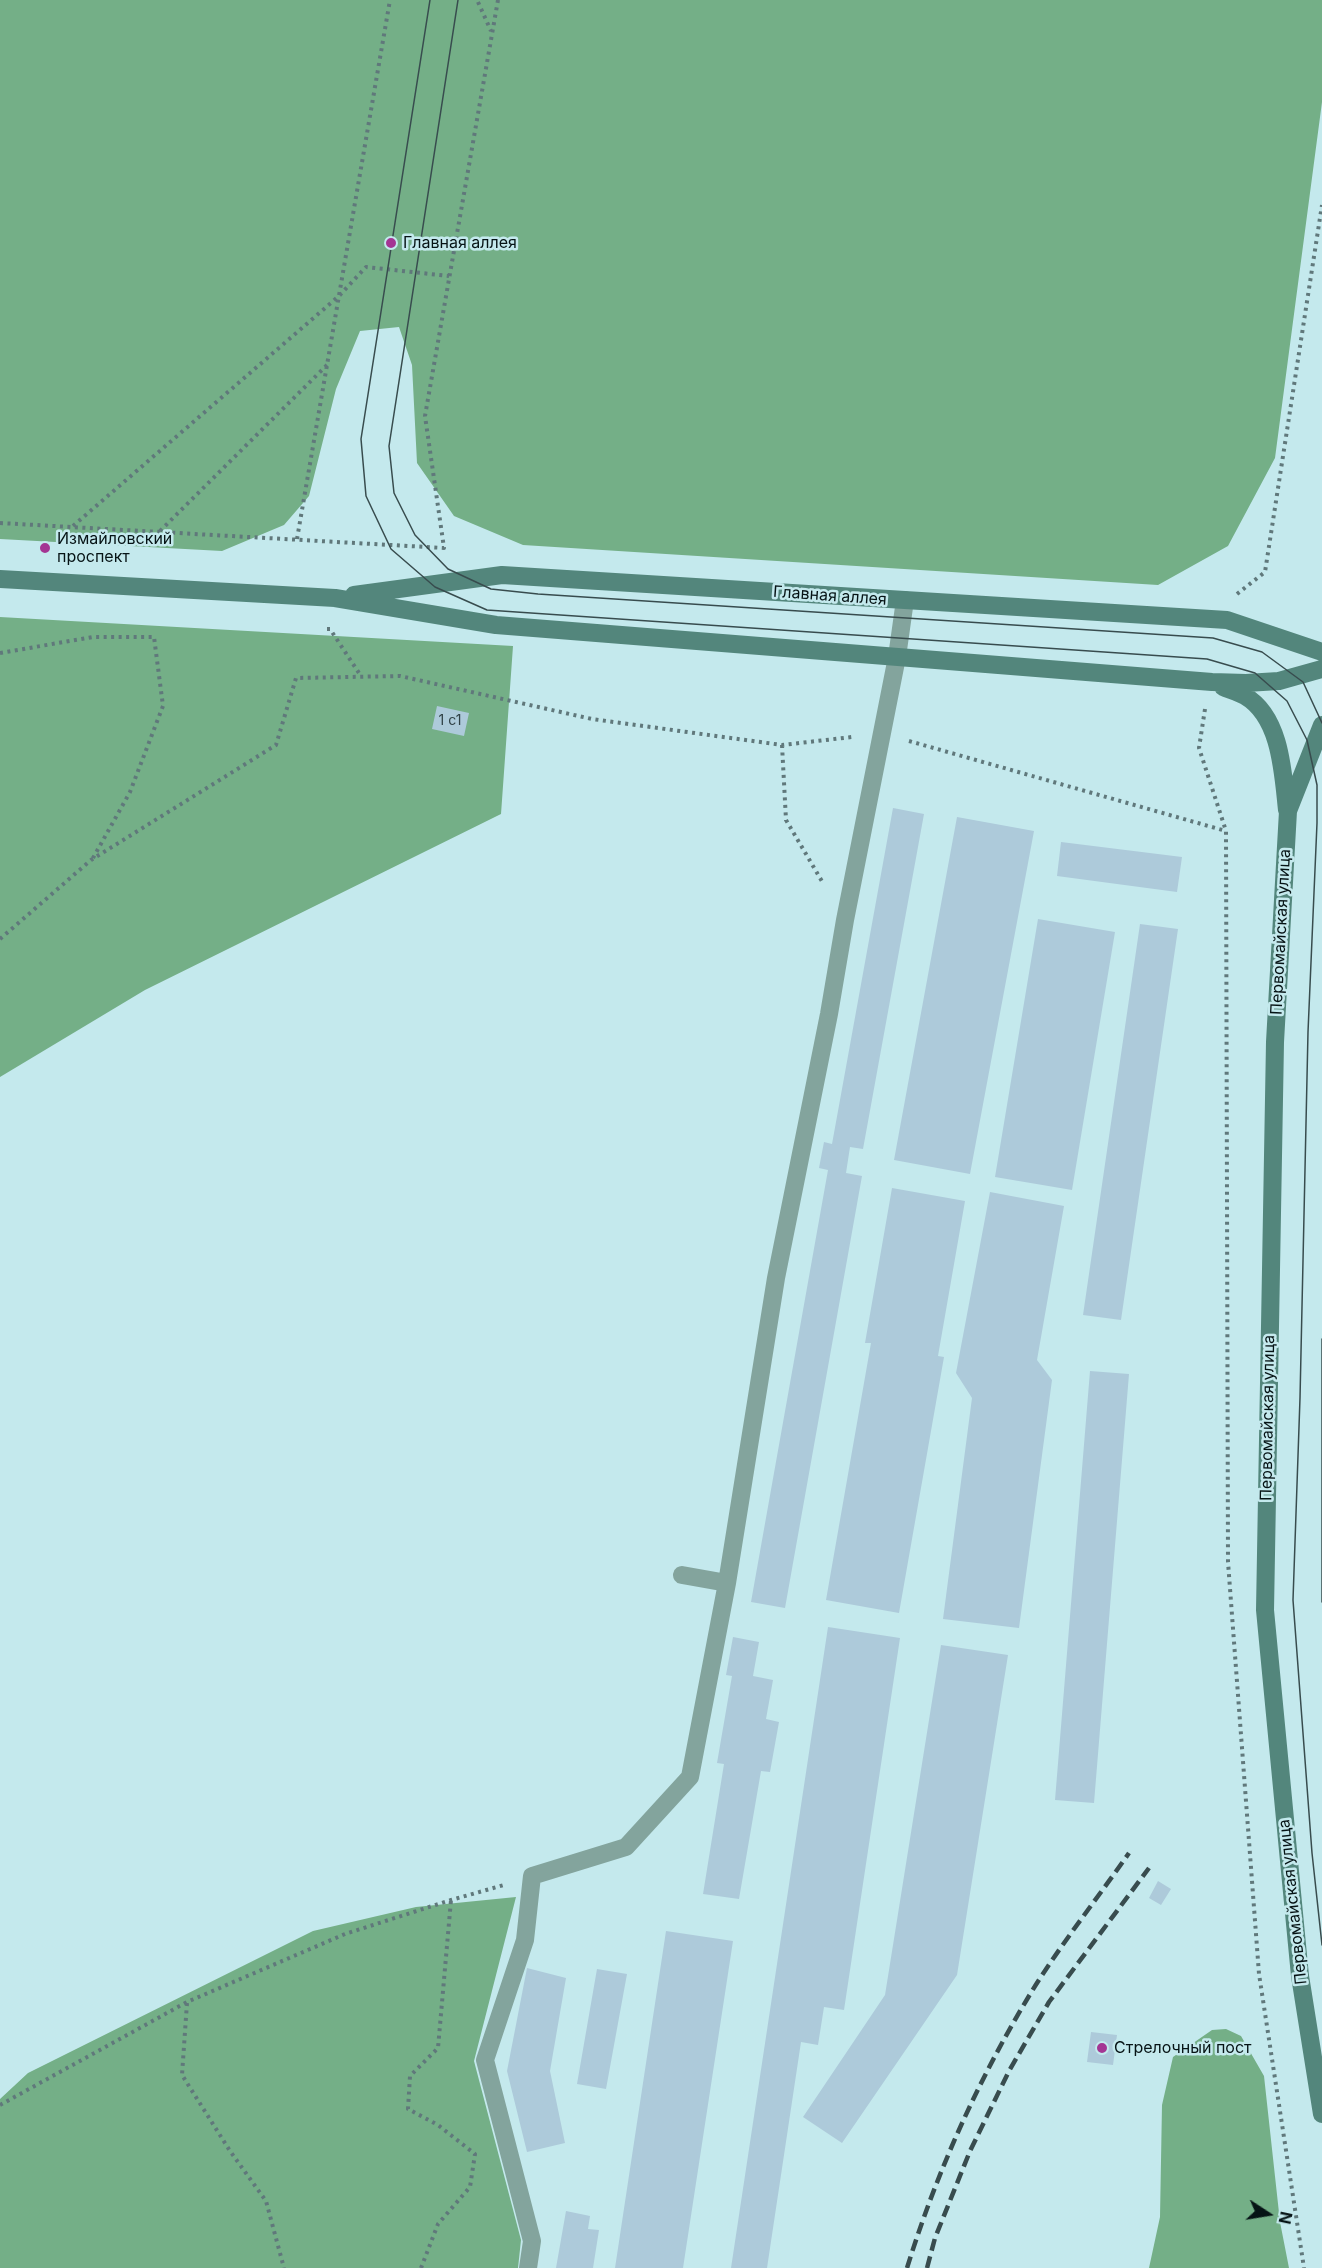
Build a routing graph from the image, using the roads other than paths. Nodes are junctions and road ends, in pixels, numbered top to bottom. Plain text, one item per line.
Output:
1 (0, 579) edge
2 (335, 597) junction
3 (906, 600) junction
4 (1322, 652) edge
5 (897, 657) junction
6 (1322, 669) edge
7 (1212, 682) junction
8 (1322, 725) edge
9 (1288, 811) junction
10 (682, 1575) dead end
11 (727, 1583) junction
12 (1322, 2114) edge
13 (528, 2268) edge

1 - 2 main road, Главная аллея
2 - 3 main road, Главная аллея
2 - 5 main road, Главная аллея
3 - 4 main road, Главная аллея
3 - 5 lane
5 - 7 main road, Главная аллея
5 - 11 lane
6 - 7 main road, Главная аллея
7 - 9 main road, Главная аллея
8 - 9 main road, Первомайская улица
9 - 12 main road, Первомайская улица
10 - 11 lane
11 - 13 lane

